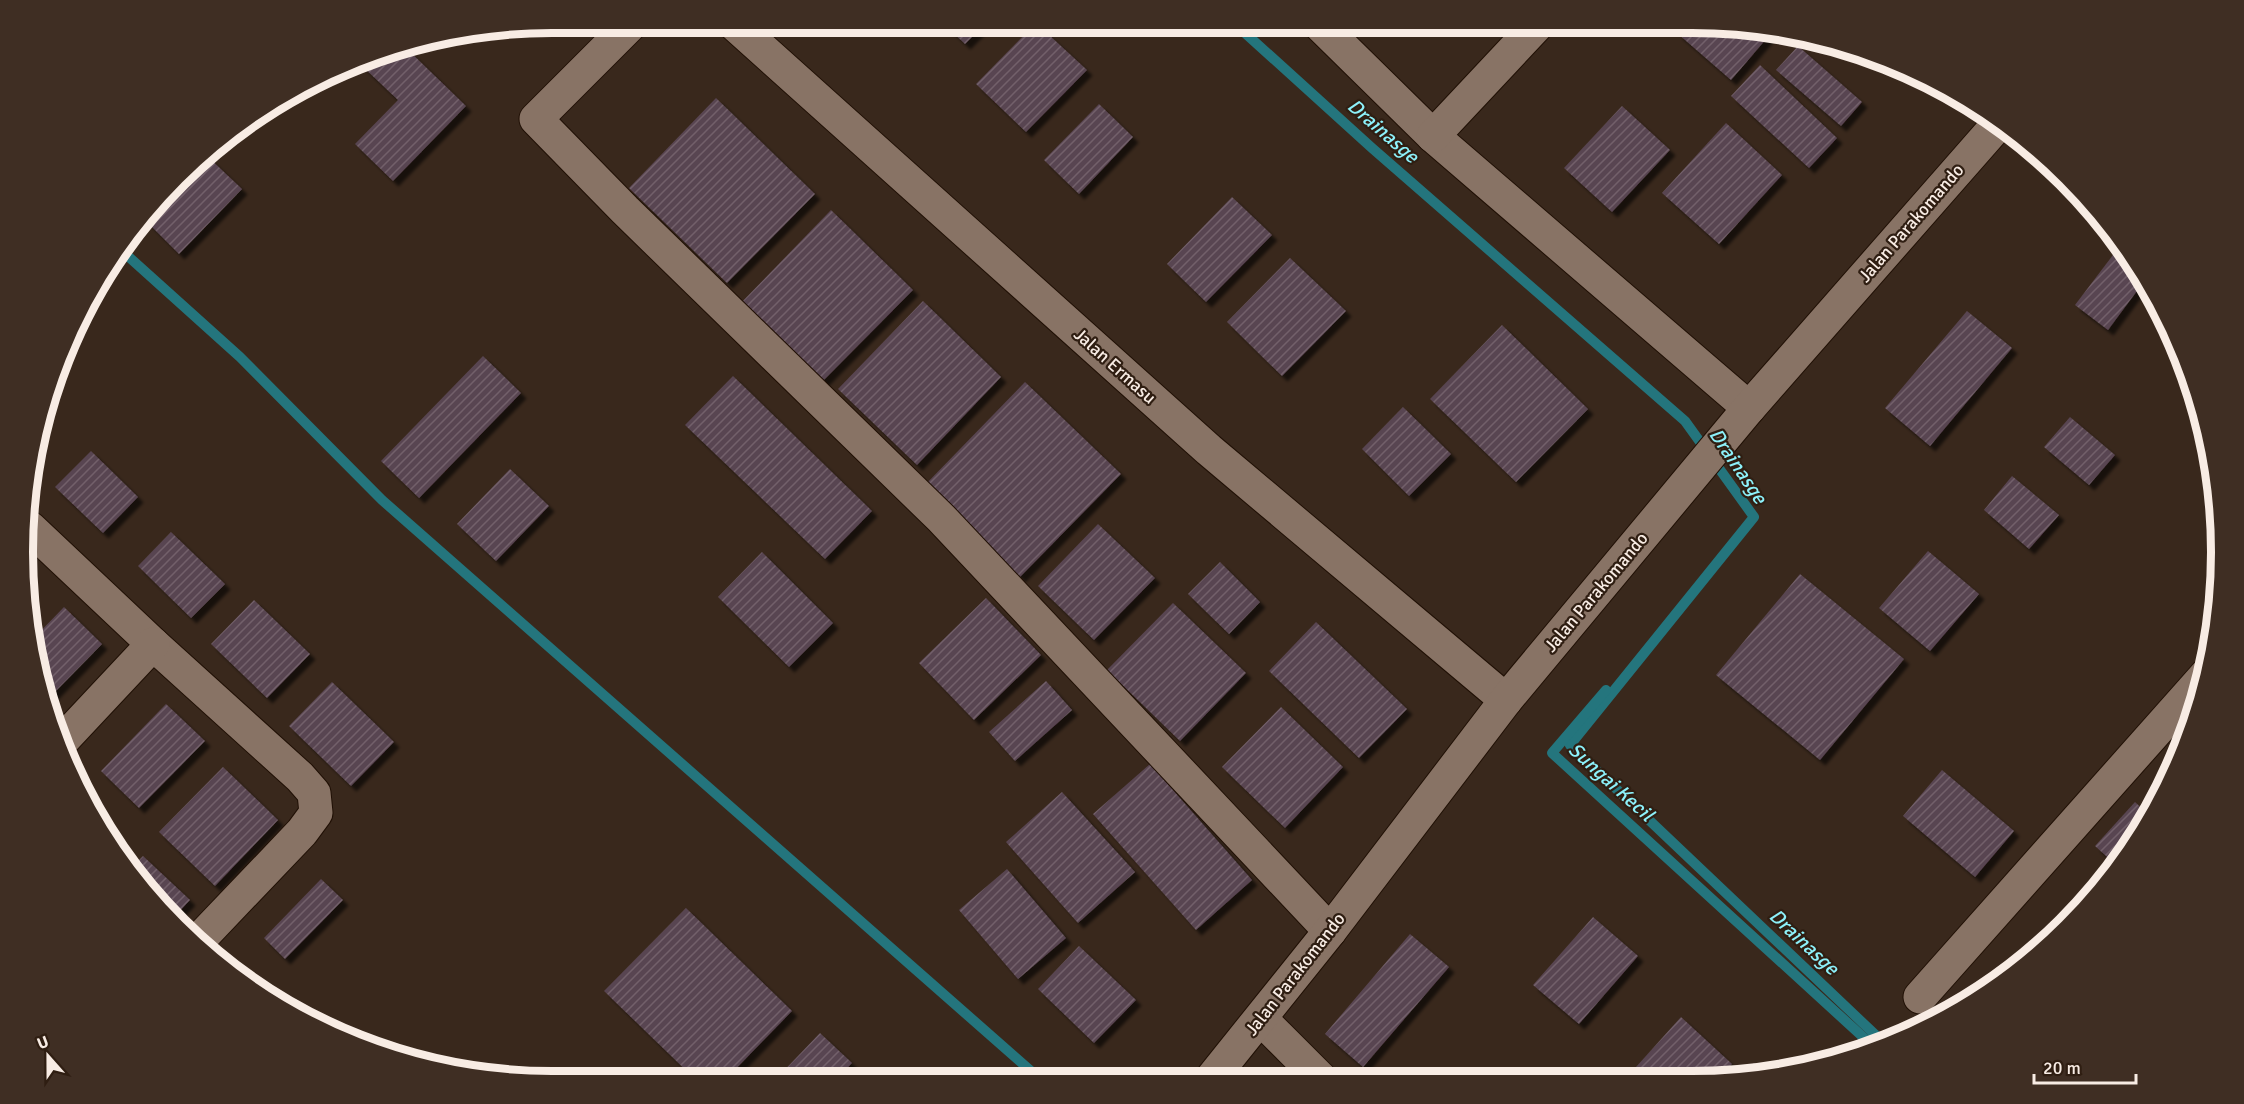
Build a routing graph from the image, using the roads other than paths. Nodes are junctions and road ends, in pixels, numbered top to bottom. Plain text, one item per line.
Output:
1 (622, 33) edge
2 (744, 33) edge
3 (1328, 33) edge
4 (1530, 33) edge
5 (1994, 130) edge
6 (1433, 136) junction
7 (1749, 408) junction
8 (34, 531) edge
9 (153, 644) junction
10 (2191, 692) edge
11 (1506, 700) junction
12 (67, 736) edge
13 (1330, 931) junction
14 (203, 936) edge
15 (1920, 997) dead end
16 (1261, 1019) junction
17 (1218, 1071) edge
18 (1313, 1071) edge

1 - 13 street
2 - 11 street, Jalan Ermasu
3 - 6 street
4 - 6 street
5 - 7 street, Jalan Parakomando
6 - 7 street
7 - 11 street, Jalan Parakomando
8 - 9 street
9 - 12 street
9 - 14 street
10 - 15 street
11 - 13 street, Jalan Parakomando
13 - 16 street, Jalan Parakomando
16 - 17 street, Jalan Parakomando
16 - 18 street

